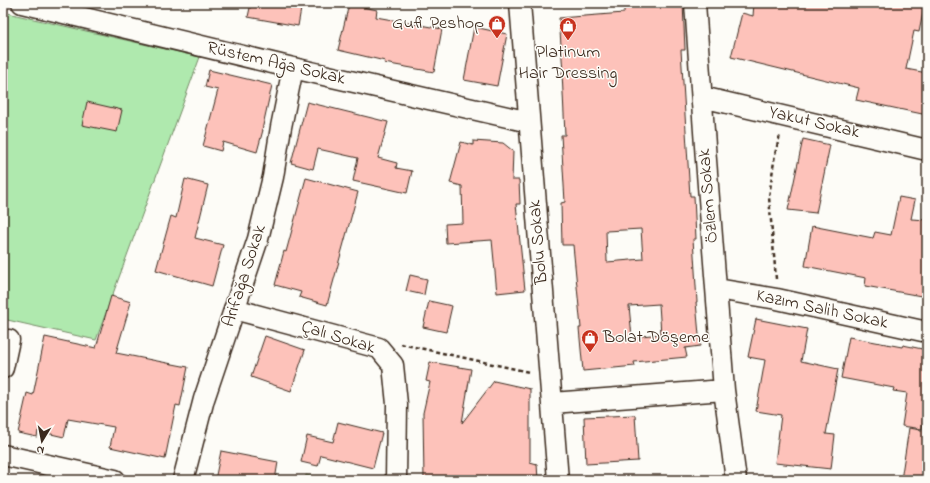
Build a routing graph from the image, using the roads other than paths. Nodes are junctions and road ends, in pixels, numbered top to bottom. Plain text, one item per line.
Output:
1 (22, 3) edge
2 (520, 3) edge
3 (695, 3) edge
4 (293, 68) junction
5 (702, 97) junction
6 (529, 122) junction
7 (927, 150) edge
8 (717, 289) junction
9 (234, 309) junction
10 (927, 332) edge
11 (9, 340) dead end
12 (3, 368) edge
13 (724, 390) junction
14 (552, 403) junction
15 (3, 454) edge
16 (115, 480) edge
17 (183, 480) edge
18 (396, 480) edge
19 (558, 480) edge
20 (736, 480) edge

1 - 4 street, Rüstem Ağa Sokak
2 - 6 street, Bolu Sokak
3 - 5 street, Özlem Sokak
4 - 6 street, Rüstem Ağa Sokak
4 - 9 street, Arifağa Sokak
5 - 7 street, Yakut Sokak
5 - 8 street, Özlem Sokak
6 - 14 street, Bolu Sokak
8 - 10 street, Kazım Salih Sokak
8 - 13 street, Özlem Sokak
9 - 17 street, Arifağa Sokak
9 - 18 street, Çalı Sokak
11 - 12 street
13 - 14 street
13 - 20 street, Özlem Sokak
14 - 19 street, Bolu Sokak
15 - 16 street

